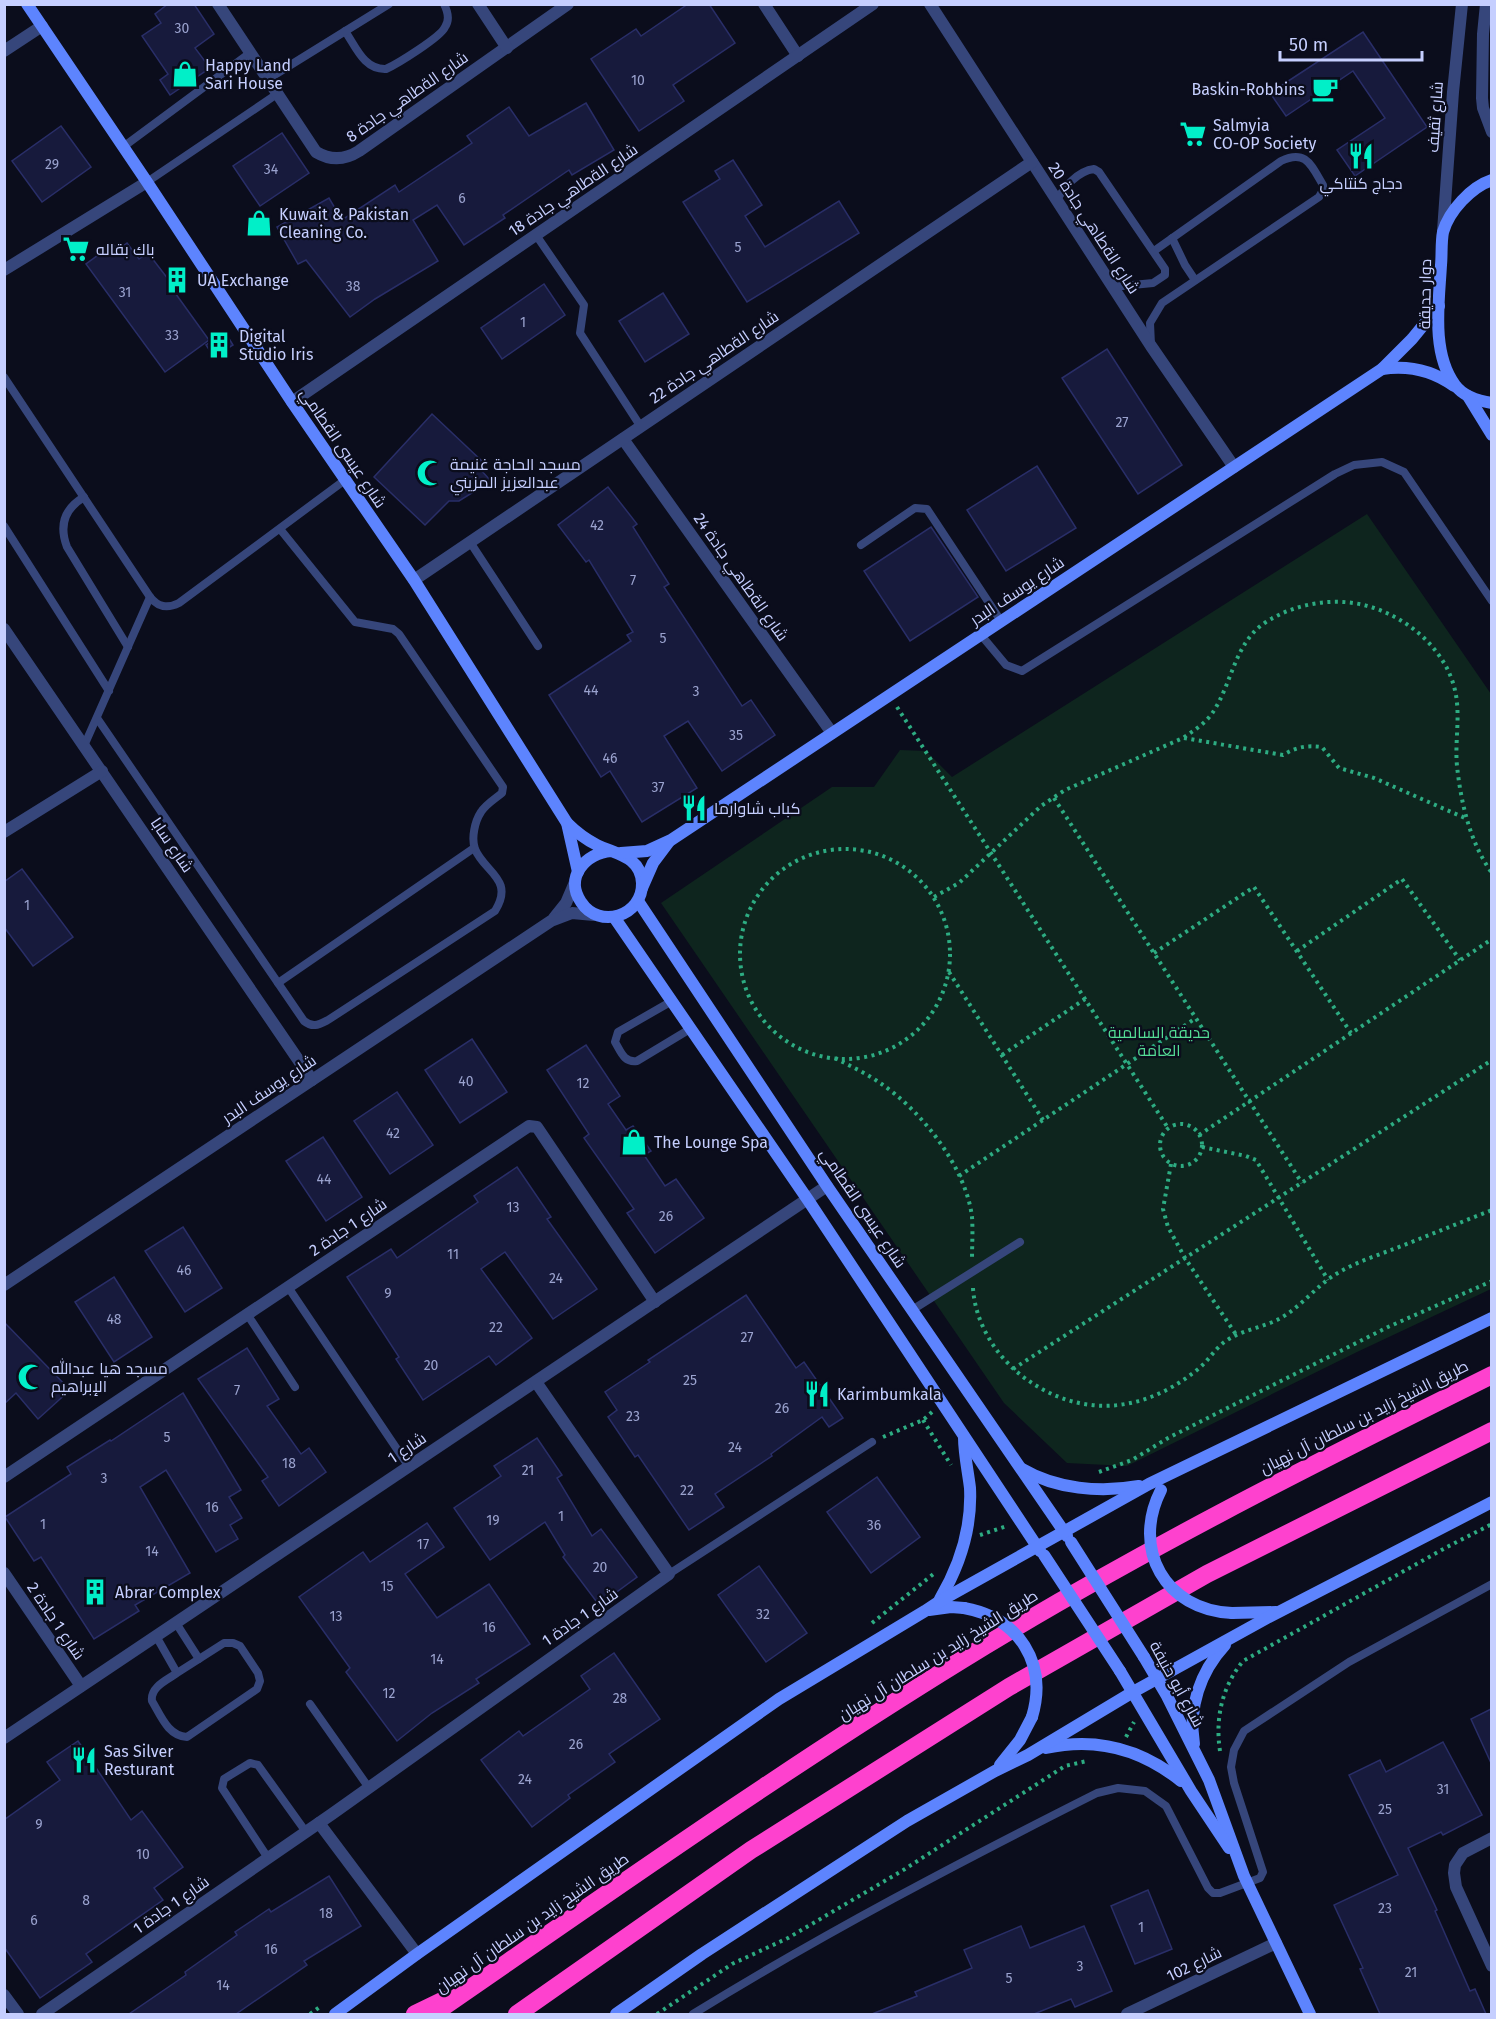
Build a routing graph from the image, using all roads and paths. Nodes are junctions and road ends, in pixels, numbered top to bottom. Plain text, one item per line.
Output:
1 (27, 4) edge
2 (218, 4) edge
3 (389, 4) edge
4 (444, 4) edge
5 (478, 4) edge
6 (568, 4) edge
7 (764, 4) edge
8 (873, 4) edge
9 (930, 4) edge
10 (1462, 4) edge
11 (1486, 4) edge
12 (42, 26) junction
13 (345, 31) junction
14 (1487, 31) edge
15 (507, 48) junction
16 (4, 51) edge
17 (250, 53) junction
18 (798, 56) junction
19 (268, 79) junction
20 (277, 94) junction
21 (1491, 132) edge
22 (123, 147) junction
23 (1032, 162) junction
24 (1491, 180) edge
25 (147, 182) junction
26 (1057, 200) junction
27 (1443, 232) junction
28 (536, 235) junction
29 (1172, 238) junction
30 (1154, 251) junction
31 (4, 270) edge
32 (1196, 280) junction
33 (1112, 286) junction
34 (1439, 306) junction
35 (1151, 346) junction
36 (1382, 369) junction
37 (4, 377) edge
38 (1456, 387) junction
39 (1468, 396) junction
40 (292, 402) junction
41 (1491, 403) edge
42 (641, 427) junction
43 (1491, 435) edge
44 (622, 439) junction
45 (1234, 467) junction
46 (345, 480) junction
47 (84, 497) junction
48 (4, 526) edge
49 (280, 528) junction
50 (470, 542) junction
51 (861, 545) dead end
52 (414, 580) junction
53 (150, 597) junction
54 (1491, 601) edge
55 (1001, 621) junction
56 (4, 629) edge
57 (981, 635) junction
58 (537, 646) dead end
59 (128, 647) junction
60 (109, 691) junction
61 (890, 695) junction
62 (97, 718) junction
63 (832, 733) junction
64 (1183, 738) junction
65 (84, 746) junction
66 (102, 771) junction
67 (1054, 798) junction
68 (1466, 818) junction
69 (567, 823) junction
70 (4, 832) edge
71 (671, 840) junction
72 (474, 848) junction
73 (616, 852) junction
74 (992, 854) junction
75 (1491, 873) edge
76 (577, 877) junction
77 (640, 895) junction
78 (934, 897) junction
79 (594, 915) junction
80 (614, 917) junction
81 (551, 921) junction
82 (1491, 939) edge
83 (1296, 951) junction
84 (1154, 953) junction
85 (1460, 960) junction
86 (949, 972) junction
87 (278, 983) junction
88 (1085, 999) junction
89 (672, 1001) junction
90 (1196, 1018) junction
91 (690, 1029) junction
92 (1351, 1033) junction
93 (1002, 1055) junction
94 (835, 1058) junction
95 (1491, 1060) edge
96 (1127, 1064) junction
97 (312, 1080) junction
98 (1250, 1101) junction
99 (1043, 1120) junction
100 (1168, 1128) junction
101 (1199, 1135) junction
102 (1202, 1147) junction
103 (1171, 1164) junction
104 (959, 1176) junction
105 (1302, 1183) junction
106 (827, 1186) junction
107 (1279, 1197) junction
108 (808, 1200) junction
109 (1491, 1210) edge
110 (1020, 1242) dead end
111 (1185, 1258) junction
112 (972, 1273) junction
113 (1328, 1280) junction
114 (1491, 1281) edge
115 (4, 1285) edge
116 (288, 1287) junction
117 (655, 1302) junction
118 (912, 1310) junction
119 (247, 1314) junction
120 (1491, 1318) edge
121 (1237, 1336) junction
122 (1013, 1370) junction
123 (1491, 1375) edge
124 (536, 1382) junction
125 (295, 1387) dead end
126 (942, 1403) junction
127 (923, 1420) junction
128 (1491, 1431) edge
129 (964, 1436) junction
130 (872, 1442) joint
131 (409, 1467) junction
132 (952, 1468) dead end
133 (1021, 1469) junction
134 (1178, 1470) junction
135 (1091, 1474) dead end
136 (4, 1477) edge
137 (1149, 1484) junction
138 (1491, 1502) edge
139 (1020, 1521) junction
140 (1491, 1524) edge
141 (1064, 1531) junction
142 (965, 1539) junction
143 (1040, 1551) junction
144 (4, 1574) edge
145 (669, 1574) junction
146 (1491, 1584) edge
147 (939, 1601) junction
148 (926, 1611) junction
149 (1281, 1611) junction
150 (176, 1623) junction
151 (156, 1636) junction
152 (1232, 1638) junction
153 (199, 1659) junction
154 (177, 1673) junction
155 (1158, 1679) junction
156 (81, 1686) junction
157 (1133, 1692) junction
158 (310, 1704) dead end
159 (1144, 1710) junction
160 (4, 1738) edge
161 (1122, 1748) junction
162 (1195, 1752) junction
163 (1028, 1755) junction
164 (1090, 1760) dead end
165 (1221, 1762) dead end
166 (995, 1770) junction
167 (369, 1788) junction
168 (1191, 1791) junction
169 (319, 1822) junction
170 (306, 1832) junction
171 (1491, 1838) edge
172 (268, 1858) junction
173 (1239, 1864) junction
174 (1248, 1884) junction
175 (1276, 1943) junction
176 (417, 1954) junction
177 (1491, 1966) edge
178 (488, 1977) junction
179 (4, 1995) edge
180 (18, 2014) edge
181 (42, 2014) edge
182 (335, 2014) edge
183 (415, 2014) edge
184 (434, 2014) edge
185 (517, 2014) edge
186 (616, 2014) edge
187 (657, 2014) edge
188 (693, 2014) edge
189 (1127, 2014) edge
190 (1310, 2014) edge

1 - 12 street, شارع عيسى القطامي
2 - 17 street, شارع الةطاهي جادة 8
3 - 13 lane
4 - 13 lane
5 - 15 street
6 - 15 street, شارع الةطاهي جادة 8
7 - 18 street
8 - 18 street, شارع الةطاهي جادة 18
9 - 23 street, شارع الةطاهي جادة 20
10 - 27 street, شارع ثقيف
11 - 14 street
12 - 16 street
12 - 22 street, شارع عيسى القطامي
13 - 19 lane
14 - 21 street
15 - 20 street, شارع الةطاهي جادة 8
17 - 19 street, شارع الةطاهي جادة 8
17 - 22 lane
18 - 28 street, شارع الةطاهي جادة 18
19 - 20 street, شارع الةطاهي جادة 8
20 - 25 lane
22 - 25 street, شارع عيسى القطامي
23 - 26 street, شارع الةطاهي جادة 20
23 - 42 street, شارع الةطاهي جادة 22
24 - 27 street, دوار حديقة
25 - 31 street
25 - 40 street, شارع عيسى القطامي
26 - 30 lane
26 - 33 street, شارع الةطاهي جادة 20
27 - 34 street, دوار حديقة
28 - 40 street, شارع الةطاهي جادة 18
28 - 42 lane
29 - 30 lane
29 - 32 lane
29 - 32 lane
30 - 33 lane
32 - 35 lane
33 - 35 street, شارع الةطاهي جادة 20
34 - 36 street, شارع يوسف البدر
34 - 38 street, دوار حديقة
35 - 45 street, شارع الةطاهي جادة 20
36 - 38 street
36 - 45 street, شارع يوسف البدر
37 - 47 lane
38 - 39 street, دوار حديقة
39 - 41 street, دوار حديقة
39 - 43 street
40 - 46 street, شارع عيسى القطامي
42 - 44 street, شارع الةطاهي جادة 22
44 - 50 street, شارع الةطاهي جادة 22
44 - 63 street, شارع الةطاهي جادة 24
45 - 55 street, شارع يوسف البدر
46 - 49 lane
46 - 52 street, شارع عيسى القطامي
47 - 53 lane
47 - 59 lane
48 - 60 lane
49 - 53 lane
49 - 72 lane
50 - 52 street, شارع الةطاهي جادة 22
50 - 58 lane
51 - 55 lane
52 - 69 street, شارع عيسى القطامي
53 - 59 lane
54 - 57 lane
55 - 57 street, شارع يوسف البدر
56 - 65 street, شارع سابا
57 - 61 street, شارع يوسف البدر
59 - 60 lane
60 - 62 lane
61 - 63 street, شارع يوسف البدر
61 - 74 path
62 - 65 lane
62 - 87 lane
63 - 71 street, شارع يوسف البدر
64 - 67 path
64 - 68 path
64 - 68 path
65 - 66 street, شارع سابا
66 - 70 street
66 - 97 street, شارع سابا
67 - 74 path
67 - 84 path
68 - 75 path
69 - 73 street, شارع عيسى القطامي
69 - 76 street, شارع عيسى القطامي
71 - 73 street, شارع يوسف البدر
71 - 77 street, شارع يوسف البدر
72 - 87 lane
72 - 87 lane
73 - 76 street
73 - 77 street
74 - 78 path
74 - 88 path
76 - 79 street
76 - 81 street, شارع يوسف البدر
77 - 80 street
77 - 106 street, شارع عيسى القطامي
78 - 86 path
78 - 94 path
79 - 80 street
79 - 81 street, شارع يوسف البدر
80 - 89 street
81 - 97 street, شارع يوسف البدر
82 - 85 path
83 - 84 path
83 - 85 path
83 - 92 path
84 - 90 path
85 - 92 path
86 - 93 path
86 - 94 path
88 - 93 path
88 - 96 path
89 - 91 street
89 - 91 lane
90 - 96 path
90 - 98 path
91 - 108 street
92 - 98 path
93 - 99 path
94 - 104 path
95 - 105 path
96 - 99 path
96 - 100 path
97 - 115 street, شارع يوسف البدر
98 - 101 path
98 - 105 path
99 - 104 path
100 - 101 path
100 - 103 path
101 - 102 path
102 - 103 path
102 - 107 path
103 - 111 path
104 - 112 path
105 - 107 path
106 - 108 street, شارع 1
106 - 118 street, شارع عيسى القطامي
107 - 111 path
107 - 113 path
108 - 117 street, شارع 1
108 - 126 street
109 - 113 path
110 - 112 lane
111 - 121 path
111 - 122 path
112 - 118 lane
112 - 122 path
113 - 121 path
114 - 135 path
116 - 117 street, شارع 1 جادة 2
116 - 119 street, شارع 1 جادة 2
116 - 131 lane
117 - 124 street, شارع 1
118 - 133 street, شارع عيسى القطامي
119 - 125 lane
119 - 136 street, شارع 1 جادة 2
120 - 134 street
121 - 122 path
123 - 178 highway, طريق الشيخ زايد بن سلطان آل نهيان
124 - 131 street, شارع 1
124 - 145 street
126 - 127 path
126 - 129 street
127 - 130 path
127 - 132 path
128 - 185 highway
129 - 139 street
129 - 142 street
130 - 145 lane
131 - 150 street, شارع 1
133 - 137 street
133 - 141 street, شارع عيسى القطامي
134 - 137 street
134 - 149 street, bridge
137 - 141 street
138 - 149 street
139 - 142 path
139 - 143 street
140 - 165 path
141 - 143 street
141 - 155 street, شارع أبو حنيفة, bridge
142 - 147 street
143 - 147 street
143 - 157 street, شارع أبو حنيفة, bridge
144 - 156 street, شارع 1 جادة 2
145 - 167 street, شارع 1 جادة 1
146 - 174 lane
147 - 148 street
148 - 166 street, bridge
148 - 176 street
149 - 152 street
150 - 151 street, شارع 1
150 - 153 lane
151 - 154 lane
151 - 156 street, شارع 1
152 - 155 street
152 - 162 street
153 - 154 lane
153 - 154 lane
155 - 157 street
155 - 162 street, شارع أبو حنيفة
156 - 160 street, شارع 1
157 - 159 street, شارع أبو حنيفة
157 - 163 street
158 - 167 lane
159 - 161 path
159 - 168 street, شارع أبو حنيفة
161 - 163 street
161 - 168 street
162 - 173 street, شارع أبو حنيفة
163 - 166 street
164 - 187 path
166 - 186 street
167 - 169 street, شارع 1 جادة 1
168 - 173 street, شارع أبو حنيفة
169 - 170 street, شارع 1 جادة 1
169 - 176 street
170 - 172 street, شارع 1 جادة 1
170 - 172 lane
171 - 177 street
172 - 181 street, شارع 1 جادة 1
173 - 174 street, شارع أبو حنيفة
174 - 175 street, شارع أبو حنيفة
174 - 188 lane
175 - 189 street, شارع 102
175 - 190 street, شارع أبو حنيفة
176 - 182 street
178 - 183 highway
178 - 184 highway, طريق الشيخ زايد بن سلطان آل نهيان
179 - 180 street

